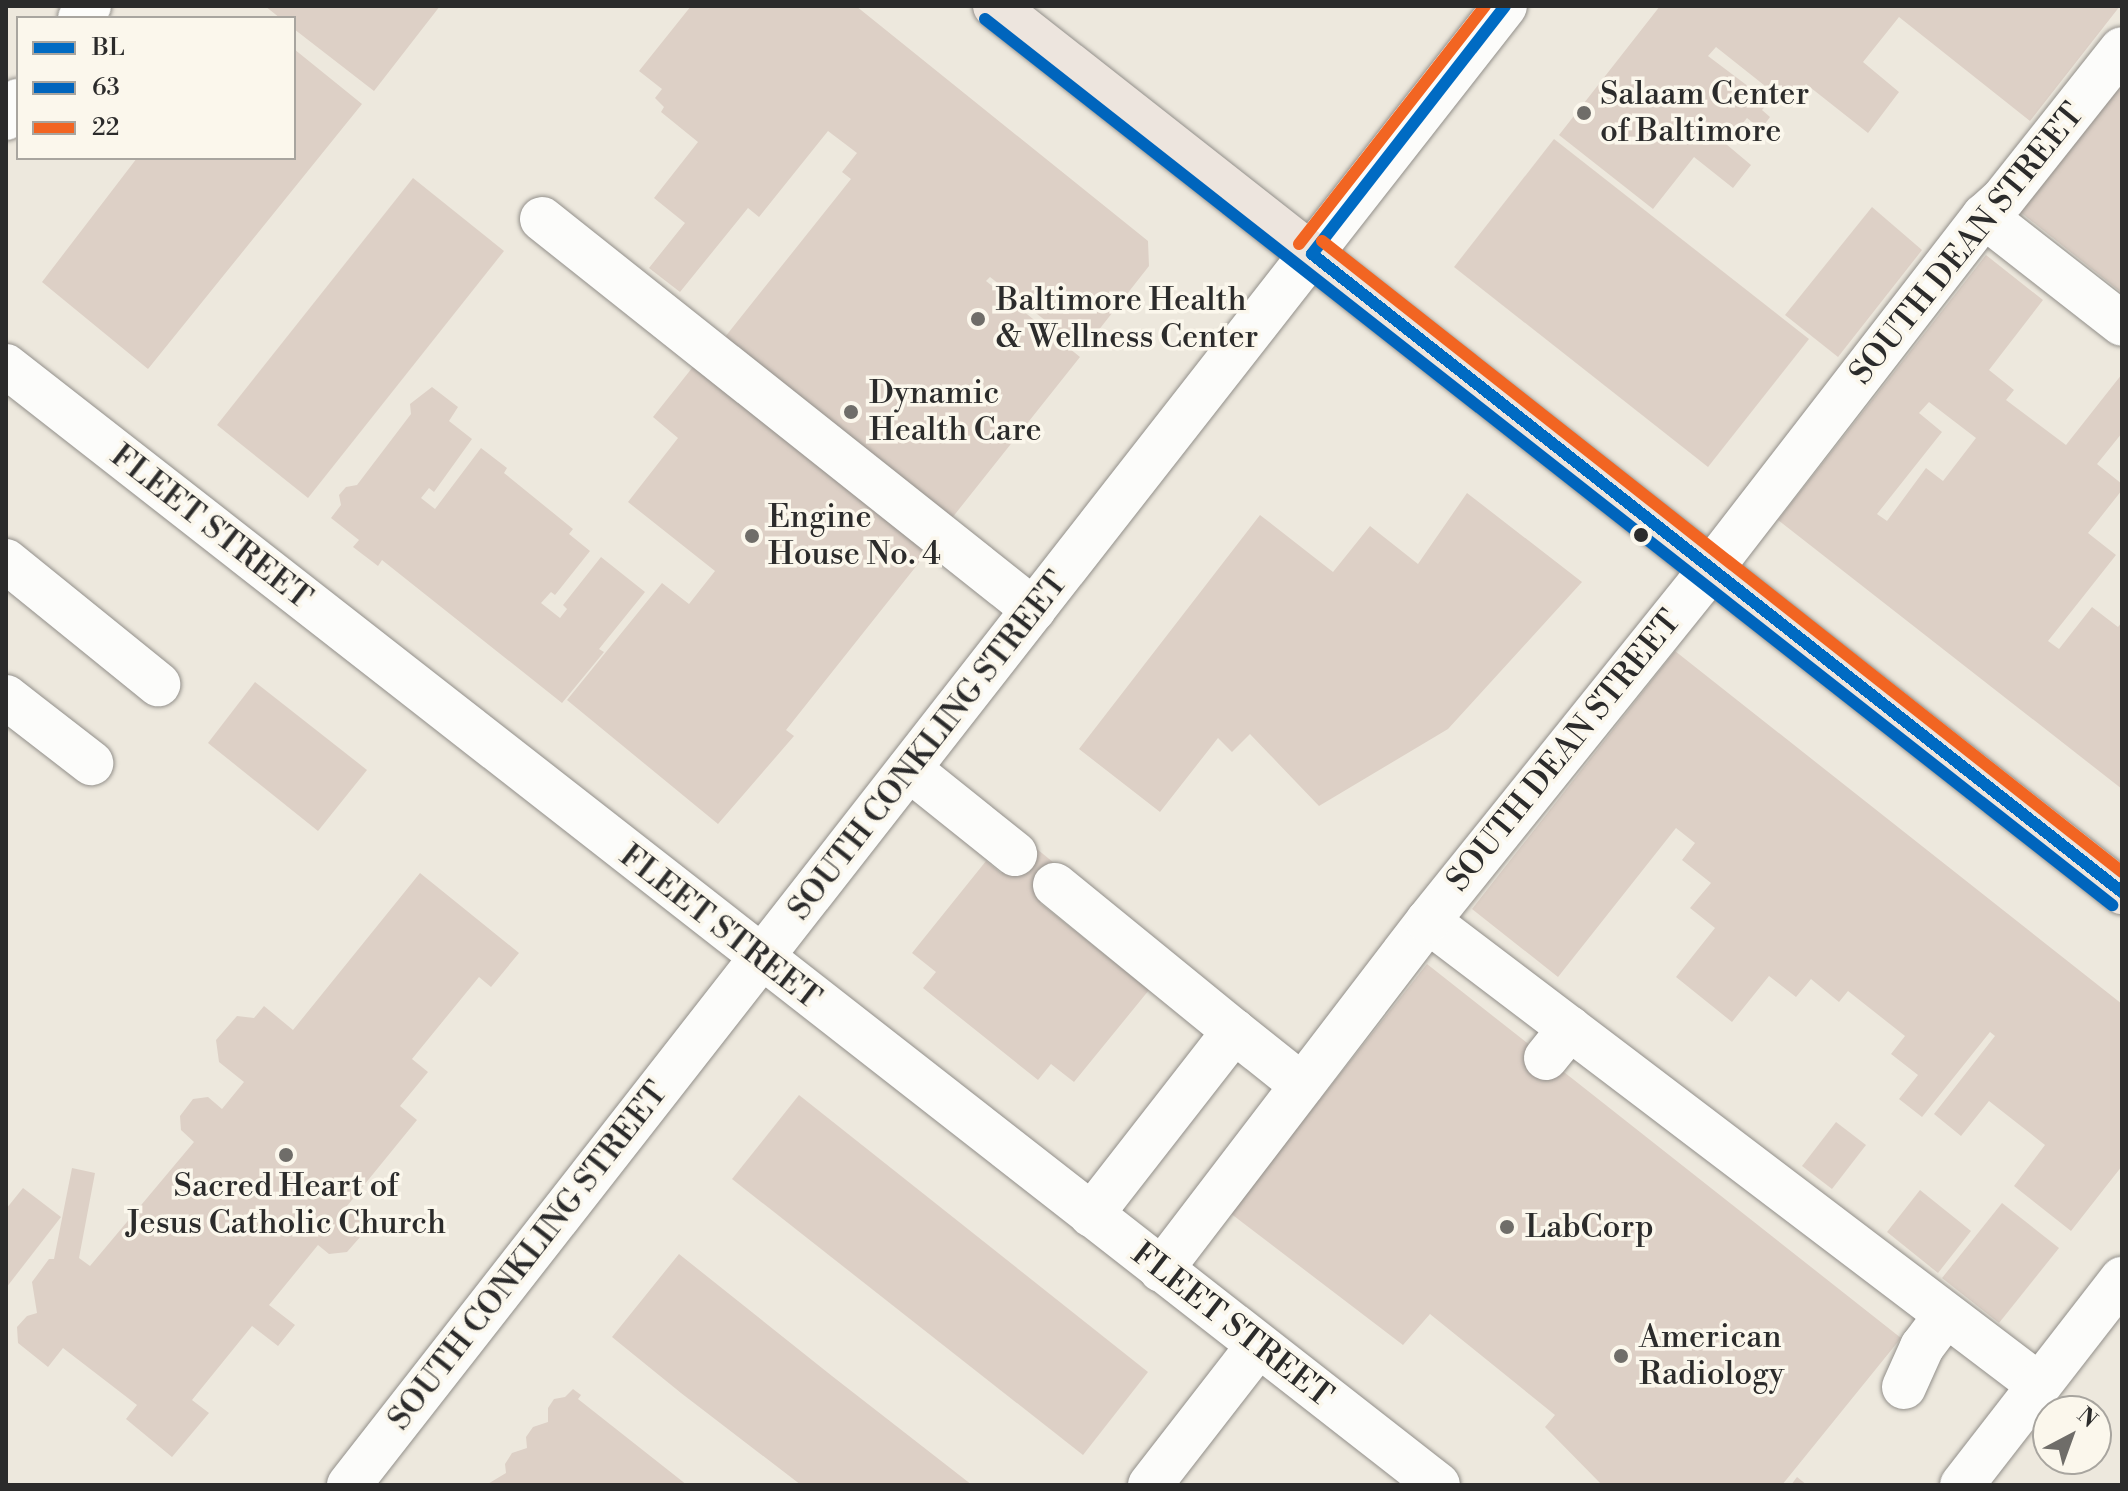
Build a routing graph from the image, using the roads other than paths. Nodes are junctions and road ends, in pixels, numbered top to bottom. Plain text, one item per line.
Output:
1 (995, 6) edge
2 (1505, 6) edge
3 (2122, 49) edge
4 (1984, 216) junction
5 (542, 219) dead end
6 (1312, 254) junction
7 (2122, 324) edge
8 (6, 366) edge
9 (6, 561) edge
10 (1711, 569) junction
11 (1034, 610) junction
12 (158, 684) dead end
13 (6, 697) edge
14 (91, 763) dead end
15 (909, 769) junction
16 (1015, 854) dead end
17 (1055, 885) dead end
18 (2122, 892) edge
19 (1428, 921) junction
20 (761, 959) junction
21 (1234, 1031) junction
22 (1302, 1085) junction
23 (1091, 1215) junction
24 (1161, 1270) junction
25 (2122, 1279) edge
26 (1946, 1315) junction
27 (1258, 1346) junction
28 (2039, 1385) junction
29 (1904, 1387) dead end
30 (349, 1485) edge
31 (1150, 1485) edge
32 (1438, 1485) edge
33 (1962, 1485) edge

1 - 6 main road
2 - 6 street, SOUTH CONKLING STREET
3 - 4 street, SOUTH DEAN STREET
4 - 7 street
4 - 10 street, SOUTH DEAN STREET
5 - 11 street
6 - 10 main road
6 - 11 street, SOUTH CONKLING STREET
8 - 20 street, FLEET STREET
9 - 12 street
10 - 18 main road
10 - 19 street, SOUTH DEAN STREET
11 - 15 street, SOUTH CONKLING STREET
13 - 14 street
15 - 16 street
15 - 20 street, SOUTH CONKLING STREET
17 - 21 street
19 - 22 street, SOUTH DEAN STREET
19 - 26 street
20 - 23 street, FLEET STREET
20 - 30 street, SOUTH CONKLING STREET
21 - 22 street
21 - 23 street
22 - 24 street, SOUTH DEAN STREET
23 - 24 street, FLEET STREET
24 - 27 street, FLEET STREET
25 - 28 street
26 - 28 street
26 - 29 street
27 - 31 street
27 - 32 street, FLEET STREET
28 - 33 street

